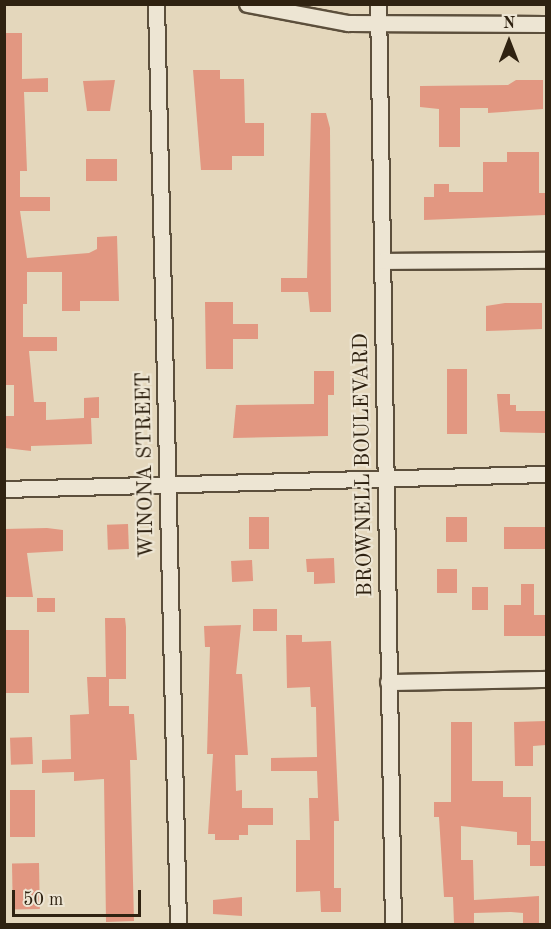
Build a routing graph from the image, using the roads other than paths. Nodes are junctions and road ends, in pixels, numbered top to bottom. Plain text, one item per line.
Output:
1 (156, 4) edge
2 (247, 4) edge
3 (378, 4) edge
4 (378, 24) junction
5 (546, 24) edge
6 (546, 260) edge
7 (383, 261) junction
8 (546, 474) edge
9 (386, 476) junction
10 (167, 483) junction
11 (4, 489) edge
12 (546, 680) edge
13 (388, 682) junction
14 (178, 924) edge
15 (393, 924) edge

1 - 10 street, WINONA STREET
2 - 4 street
3 - 4 street, BROWNELL BOULEVARD
4 - 5 street
4 - 7 street, BROWNELL BOULEVARD
6 - 7 street
7 - 9 street, BROWNELL BOULEVARD
8 - 9 street
9 - 10 street
9 - 13 street, BROWNELL BOULEVARD
10 - 11 street
10 - 14 street, WINONA STREET
12 - 13 street
13 - 15 street, BROWNELL BOULEVARD

